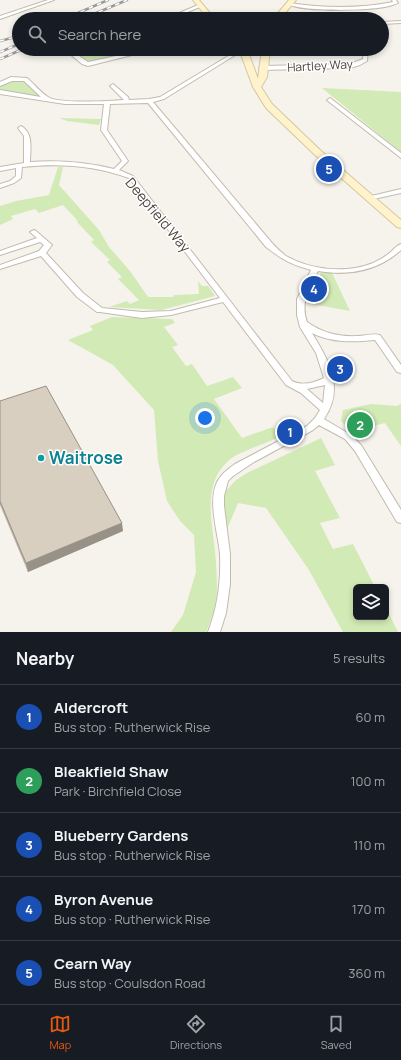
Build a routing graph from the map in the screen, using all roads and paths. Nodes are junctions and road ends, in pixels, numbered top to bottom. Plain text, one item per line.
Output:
1 (52, 0) edge
2 (196, 0) edge
3 (394, 0) edge
4 (291, 2) edge
5 (200, 6) junction
6 (17, 12) edge
7 (185, 12) edge
8 (206, 12) edge
9 (282, 12) edge
10 (12, 14) edge
11 (0, 18) edge
12 (401, 22) edge
13 (389, 23) edge
14 (75, 56) edge
15 (122, 56) edge
16 (231, 56) edge
17 (246, 56) edge
18 (265, 56) edge
19 (365, 56) edge
20 (262, 68) junction
21 (0, 84) edge
22 (124, 87) dead end
23 (257, 87) junction
24 (0, 92) edge
25 (48, 99) junction
26 (330, 100) dead end
27 (149, 101) junction
28 (127, 102) junction
29 (107, 103) junction
30 (21, 128) dead end
31 (401, 156) edge
32 (23, 165) junction
33 (0, 168) edge
34 (114, 171) junction
35 (0, 186) edge
36 (401, 191) edge
37 (369, 198) junction
38 (401, 225) edge
39 (34, 232) dead end
40 (41, 239) junction
41 (401, 246) edge
42 (0, 253) edge
43 (42, 253) junction
44 (0, 267) edge
45 (314, 268) junction
46 (225, 299) junction
47 (304, 324) junction
48 (400, 370) edge
49 (329, 379) junction
50 (298, 386) junction
51 (325, 410) junction
52 (320, 421) junction
53 (401, 519) edge
54 (214, 632) edge

1 - 6 street
2 - 5 main road
3 - 4 street
4 - 9 main road
5 - 7 street
5 - 8 main road
10 - 11 street
12 - 13 street
14 - 15 street
16 - 27 street
17 - 23 main road
18 - 20 main road
19 - 20 street, Hartley Way
20 - 23 main road
21 - 25 street
22 - 28 street
23 - 37 main road
24 - 25 street
25 - 29 street
26 - 31 street
27 - 28 street
27 - 45 street
28 - 29 street
29 - 34 street
30 - 32 street
32 - 33 street, Deepfield Way
32 - 34 street, Deepfield Way
32 - 35 street
34 - 46 street, Deepfield Way
36 - 37 street
37 - 38 main road
39 - 40 street
40 - 42 street
40 - 43 street
41 - 45 street
43 - 44 street
43 - 46 street
45 - 47 street
46 - 50 street, Deepfield Way
47 - 48 street
47 - 49 street
49 - 50 street
49 - 51 street
50 - 51 street, Deepfield Way
51 - 52 street
52 - 53 street
52 - 54 street

